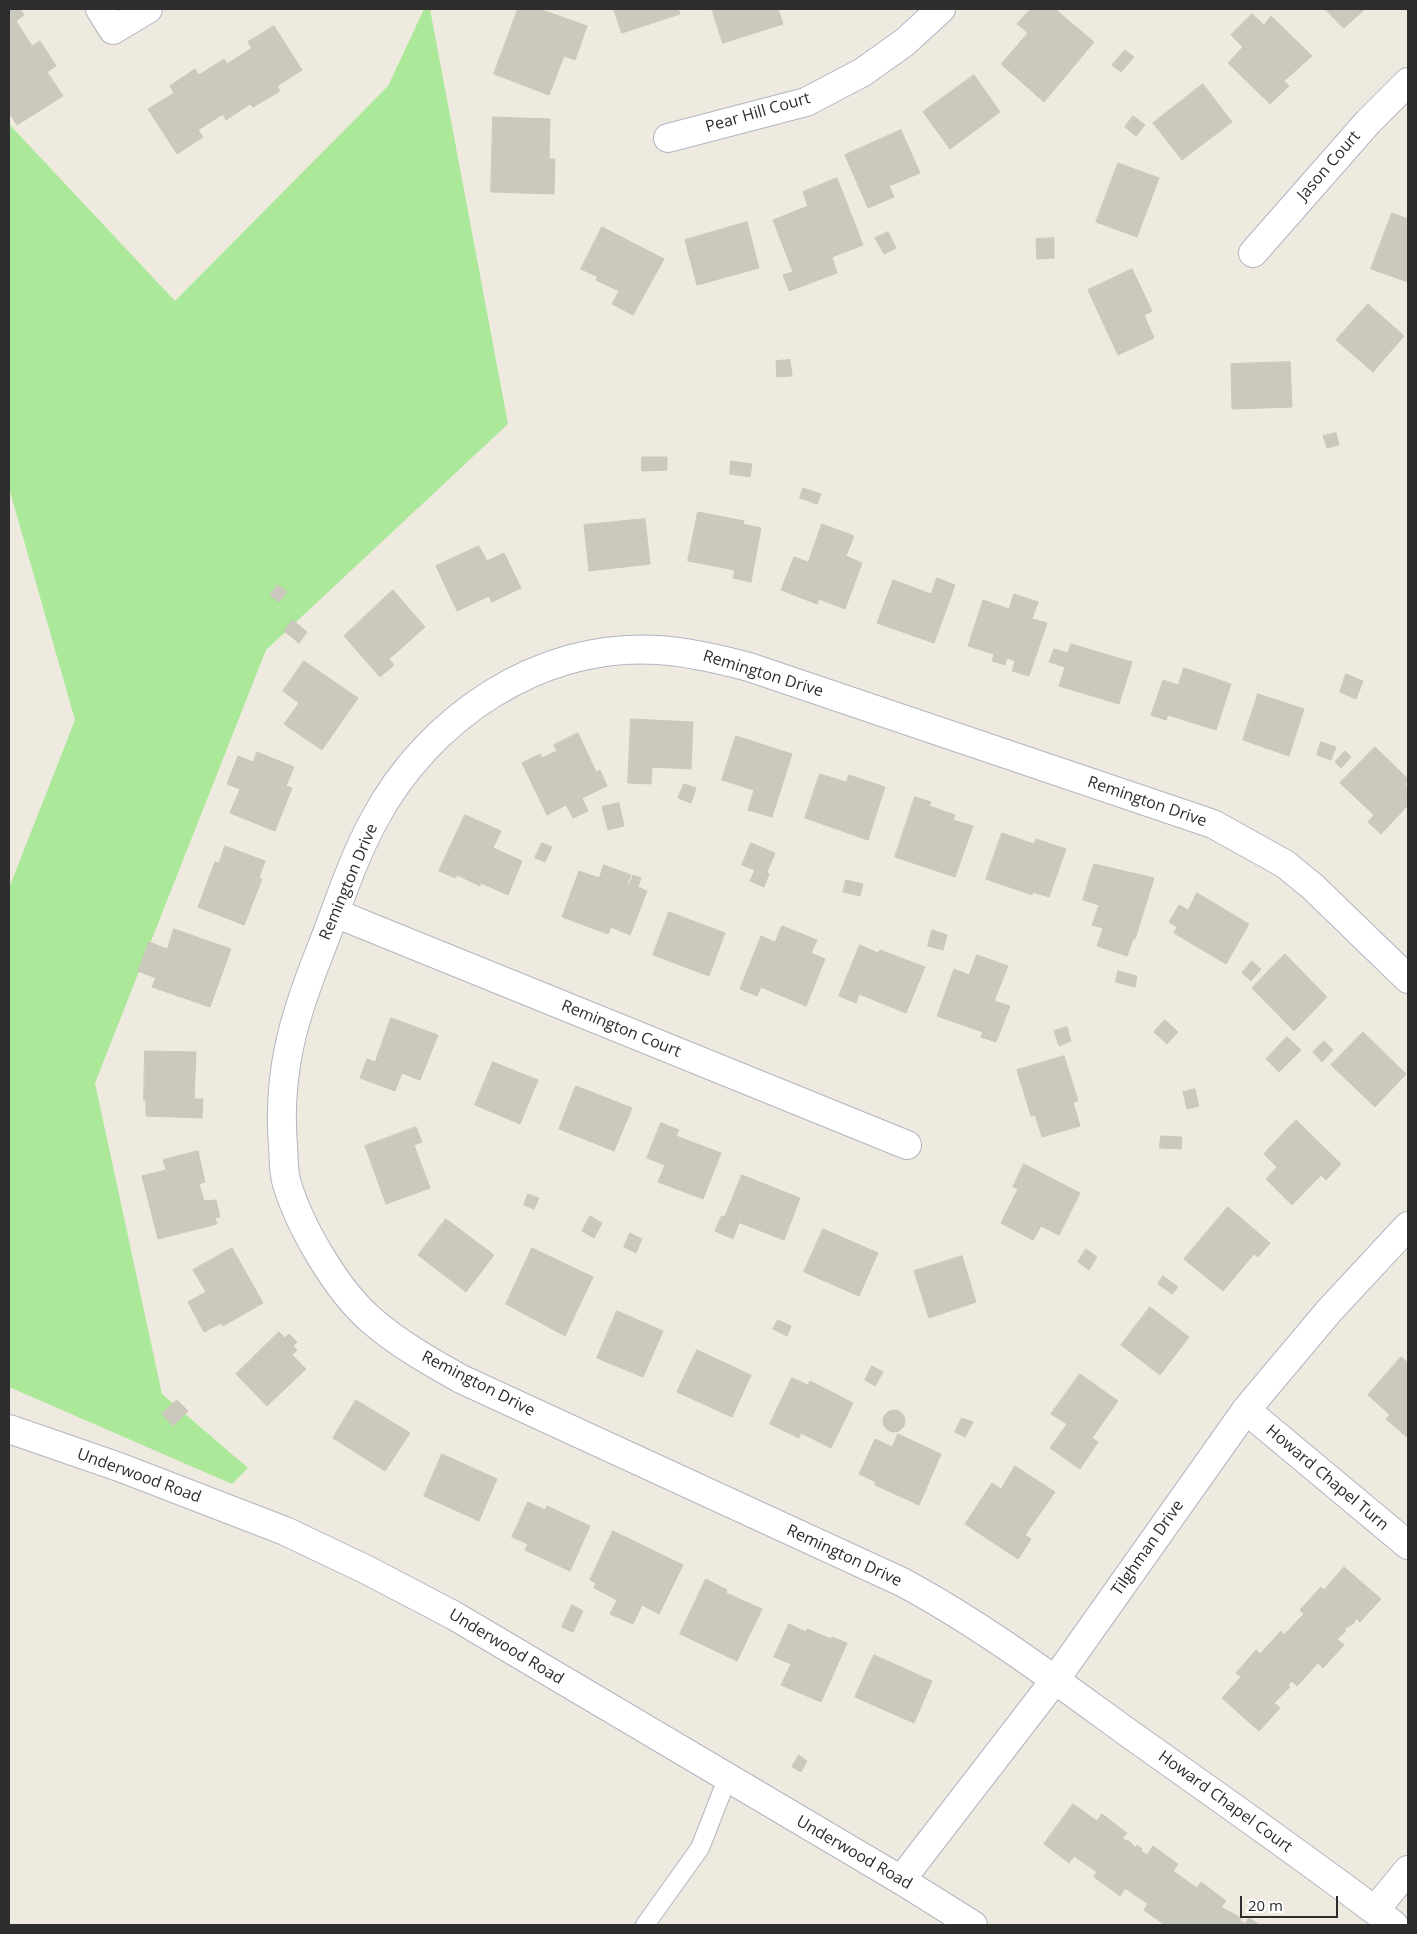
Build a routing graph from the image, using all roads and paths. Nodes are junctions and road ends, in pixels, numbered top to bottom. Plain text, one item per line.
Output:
1 (100, 9) edge
2 (148, 9) edge
3 (941, 9) edge
4 (1408, 82) edge
5 (668, 138) dead end
6 (1253, 253) dead end
7 (335, 913) junction
8 (1408, 979) edge
9 (907, 1145) dead end
10 (1408, 1226) edge
11 (1246, 1410) junction
12 (9, 1429) edge
13 (1408, 1546) edge
14 (1055, 1680) junction
15 (727, 1778) junction
16 (1408, 1870) edge
17 (901, 1880) junction
18 (1384, 1918) edge
19 (645, 1925) edge
20 (973, 1925) edge

1 - 2 street
3 - 5 street, Pear Hill Court
4 - 6 street, Jason Court
7 - 8 street, Remington Drive
7 - 9 street, Remington Court
7 - 14 street, Remington Drive
10 - 11 street, Tilghman Drive
11 - 13 street, Howard Chapel Turn
11 - 14 street, Tilghman Drive
12 - 15 street, Underwood Road
14 - 17 street, Tilghman Drive
14 - 18 street, Howard Chapel Court
15 - 17 street, Underwood Road
15 - 19 lane
16 - 18 street
17 - 20 street, Underwood Road

